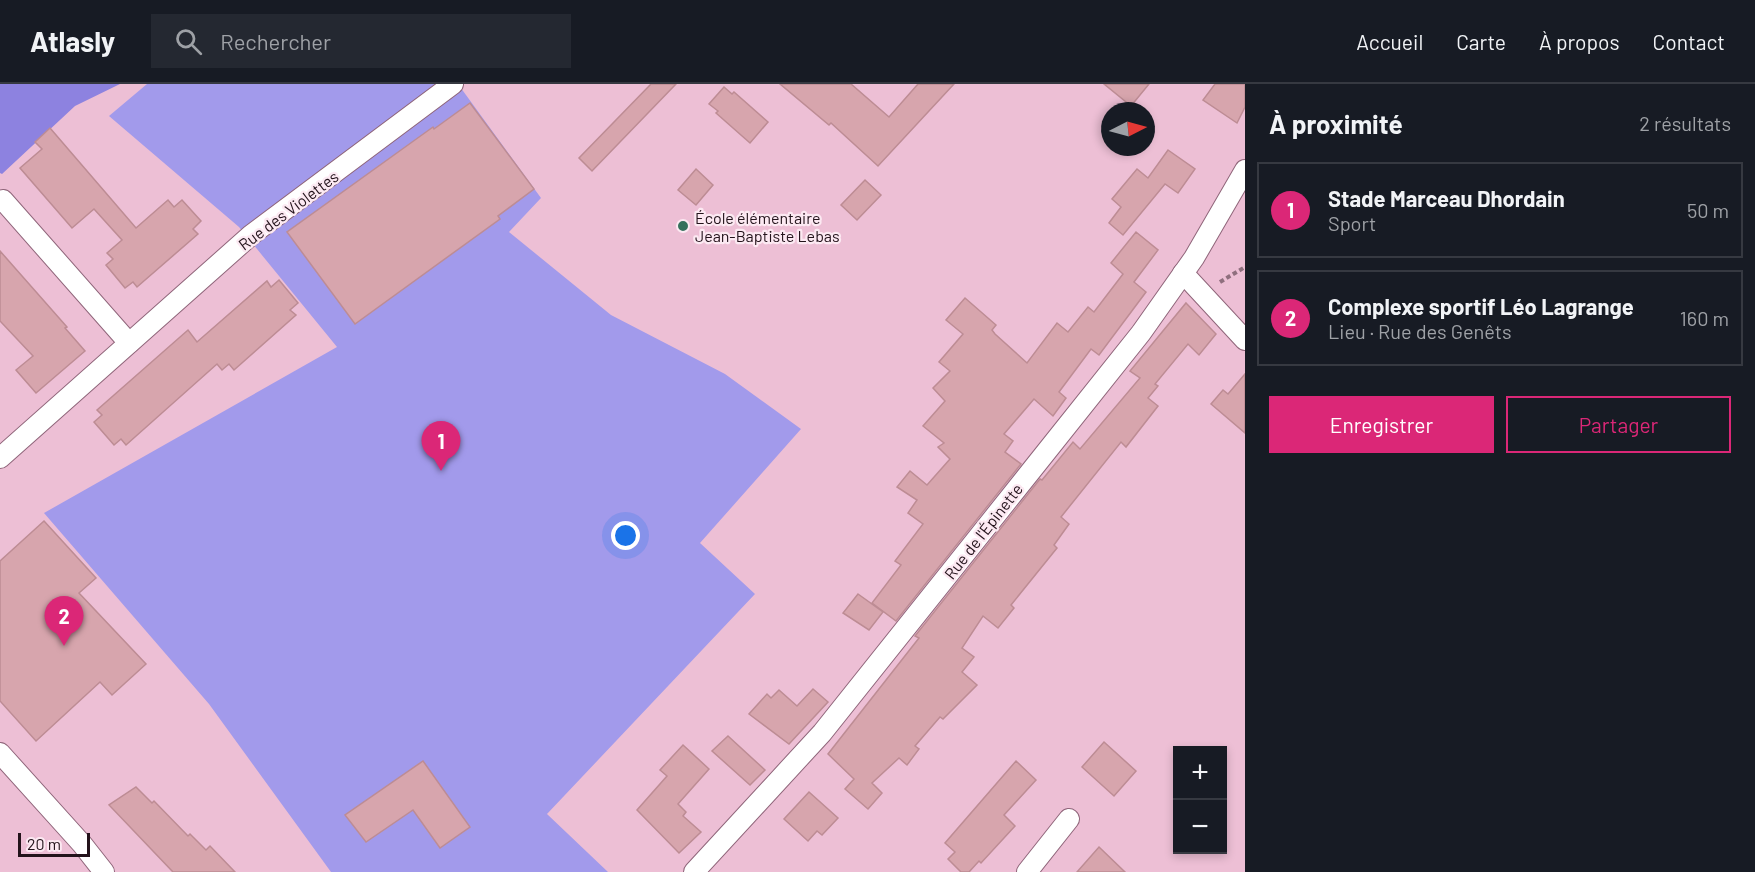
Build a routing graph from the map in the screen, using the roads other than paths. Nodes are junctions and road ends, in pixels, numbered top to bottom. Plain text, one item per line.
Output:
1 (453, 84) edge
2 (1245, 170) edge
3 (3, 200) dead end
4 (1183, 273) junction
5 (1245, 340) edge
6 (129, 343) junction
7 (0, 458) edge
8 (0, 753) edge
9 (1069, 819) dead end
10 (104, 872) edge
11 (694, 872) edge
12 (1027, 872) edge

1 - 6 street, Rue des Violettes
2 - 4 street, Rue de l'Épinette
3 - 6 street
4 - 5 street
4 - 11 street, Rue de l'Épinette
6 - 7 street, Rue des Violettes
8 - 10 street
9 - 12 street

